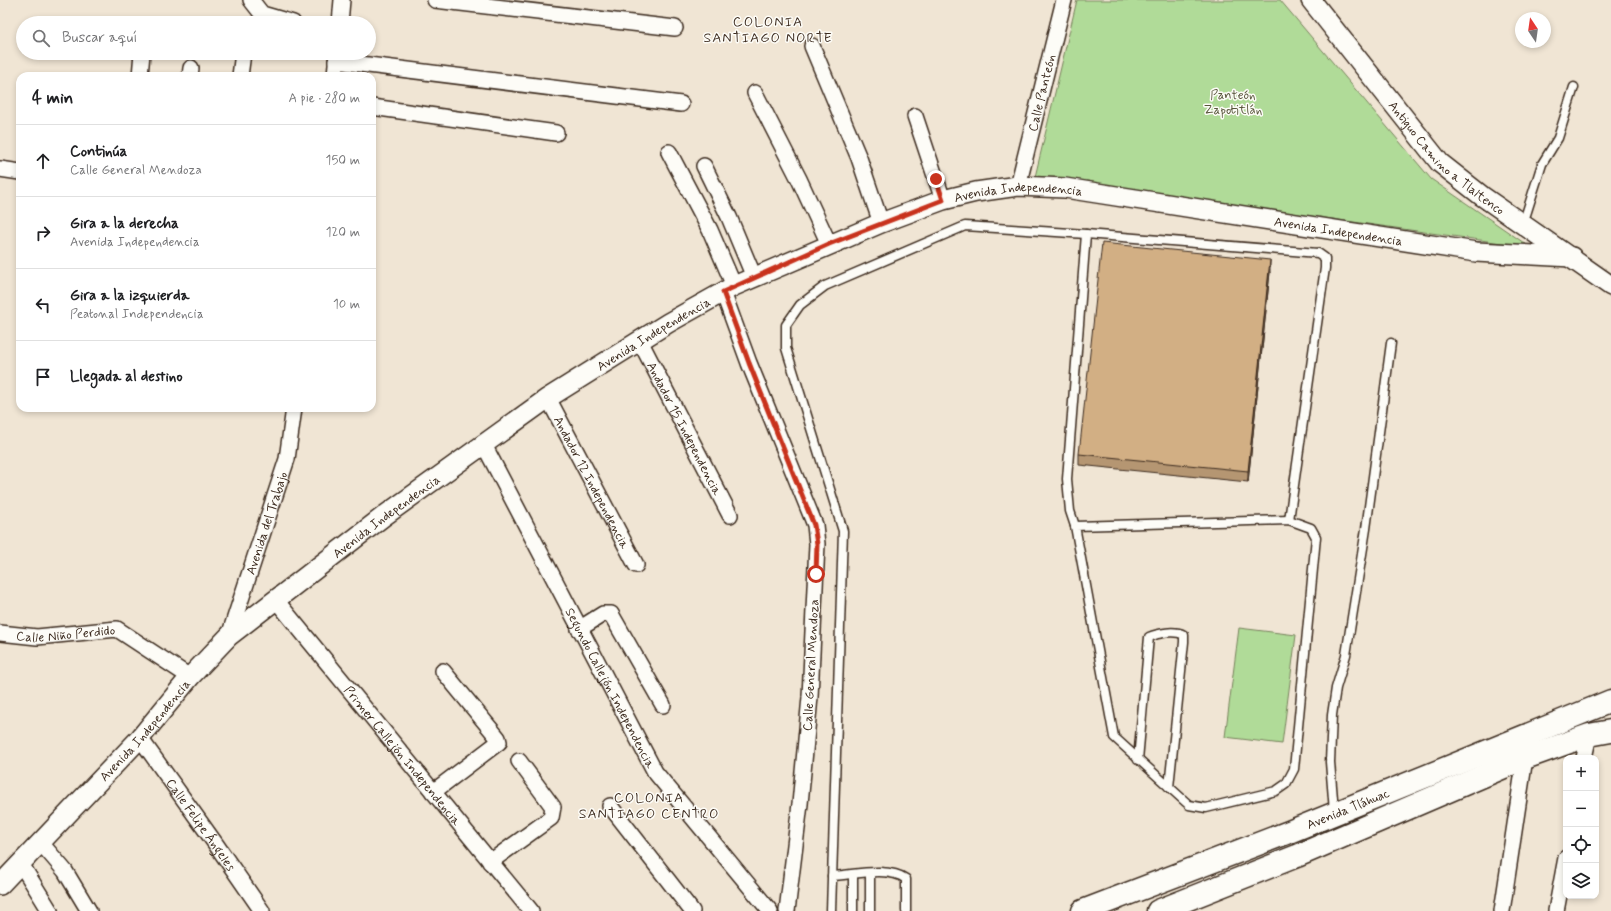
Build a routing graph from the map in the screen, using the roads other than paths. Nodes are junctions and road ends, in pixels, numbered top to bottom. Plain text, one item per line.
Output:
1 (252, 0) edge
2 (342, 0) edge
3 (435, 0) edge
4 (1064, 0) edge
5 (1311, 0) edge
6 (269, 16) edge
7 (341, 16) edge
8 (675, 28) dead end
9 (812, 46) dead end
10 (141, 60) edge
11 (242, 60) edge
12 (336, 63) edge
13 (140, 72) edge
14 (241, 72) edge
15 (1574, 87) dead end
16 (755, 93) dead end
17 (681, 104) dead end
18 (376, 108) edge
19 (915, 116) dead end
20 (556, 132) dead end
21 (669, 152) dead end
22 (704, 166) dead end
23 (0, 169) edge
24 (16, 171) edge
25 (1018, 186) junction
26 (943, 200) junction
27 (881, 223) junction
28 (1523, 224) junction
29 (1086, 234) junction
30 (829, 244) junction
31 (1572, 257) junction
32 (754, 277) junction
33 (1611, 286) edge
34 (729, 289) junction
35 (640, 341) junction
36 (1390, 343) dead end
37 (548, 398) junction
38 (293, 412) edge
39 (484, 443) junction
40 (730, 515) dead end
41 (1289, 520) junction
42 (1075, 526) junction
43 (636, 566) dead end
44 (275, 599) junction
45 (579, 629) junction
46 (0, 632) edge
47 (229, 636) junction
48 (443, 671) dead end
49 (190, 676) junction
50 (1611, 701) edge
51 (663, 704) dead end
52 (1602, 732) edge
53 (140, 738) junction
54 (1586, 755) edge
55 (1525, 758) junction
56 (1138, 760) junction
57 (519, 761) dead end
58 (1169, 787) junction
59 (433, 792) junction
60 (610, 806) dead end
61 (1334, 812) junction
62 (1289, 832) junction
63 (41, 843) junction
64 (1297, 856) junction
65 (490, 862) junction
66 (1565, 863) edge
67 (21, 864) junction
68 (870, 873) junction
69 (853, 875) junction
70 (832, 876) junction
71 (0, 885) edge
72 (50, 911) edge
73 (89, 911) edge
74 (262, 911) edge
75 (531, 911) edge
76 (692, 911) edge
77 (770, 911) edge
78 (787, 911) edge
79 (831, 911) edge
80 (853, 911) edge
81 (870, 911) edge
82 (906, 911) edge
83 (1083, 911) edge
84 (1158, 911) edge
85 (1502, 911) edge
86 (1556, 911) edge

1 - 6 street
2 - 7 street
3 - 8 street
4 - 25 street, Calle Panteón
5 - 28 street, Antiguo Camino a Tlaltenco
9 - 27 street
10 - 13 street
11 - 14 street
12 - 17 street
15 - 28 lane
16 - 30 street
18 - 20 street
19 - 26 street
21 - 34 street, Calle General Mendoza
22 - 32 street
23 - 24 street
25 - 26 street, Avenida Independencia
25 - 31 street, Avenida Independencia
26 - 27 street, Avenida Independencia
27 - 30 street, Avenida Independencia
28 - 31 street, Antiguo Camino a Tlaltenco
29 - 41 lane
29 - 42 lane
29 - 70 lane
30 - 32 street, Avenida Independencia
31 - 33 street, Antiguo Camino a Tlaltenco
32 - 34 street, Avenida Independencia
34 - 35 street, Avenida Independencia
34 - 78 street, Calle General Mendoza
35 - 37 street, Avenida Independencia
35 - 40 street, Andador 15 Independencia
36 - 61 lane
37 - 39 street, Avenida Independencia
37 - 43 street, Andador 12 Independencia
38 - 47 street, Avenida del Trabajo
39 - 44 street, Avenida Independencia
39 - 45 street, Segundo Callejón Independencia
41 - 42 lane
41 - 58 lane
42 - 56 lane
44 - 47 street, Avenida Independencia
44 - 59 street, Primer Callejón Independencia
45 - 51 street
45 - 77 street, Segundo Callejón Independencia
46 - 49 street, Calle Niño Perdido
47 - 49 street, Avenida Independencia
48 - 59 street
49 - 53 street, Avenida Independencia
50 - 61 main road, Avenida Tláhuac
52 - 54 street
52 - 55 main road, Avenida Tláhuac
53 - 63 street, Avenida Independencia
53 - 74 street, Calle Felipe Ángeles
55 - 64 main road, Avenida Tláhuac
55 - 85 street
56 - 58 lane
56 - 58 lane
57 - 65 street
59 - 65 street, Primer Callejón Independencia
60 - 76 street
61 - 62 main road, Avenida Tláhuac
62 - 64 main road
62 - 83 main road, Avenida Tláhuac
63 - 67 street, Avenida Independencia
63 - 73 street
64 - 84 main road, Avenida Tláhuac
65 - 75 street, Primer Callejón Independencia
66 - 86 street
67 - 71 street, Avenida Independencia
67 - 72 street
68 - 69 lane
68 - 81 lane
68 - 82 lane
69 - 70 lane
69 - 80 lane
70 - 79 lane

